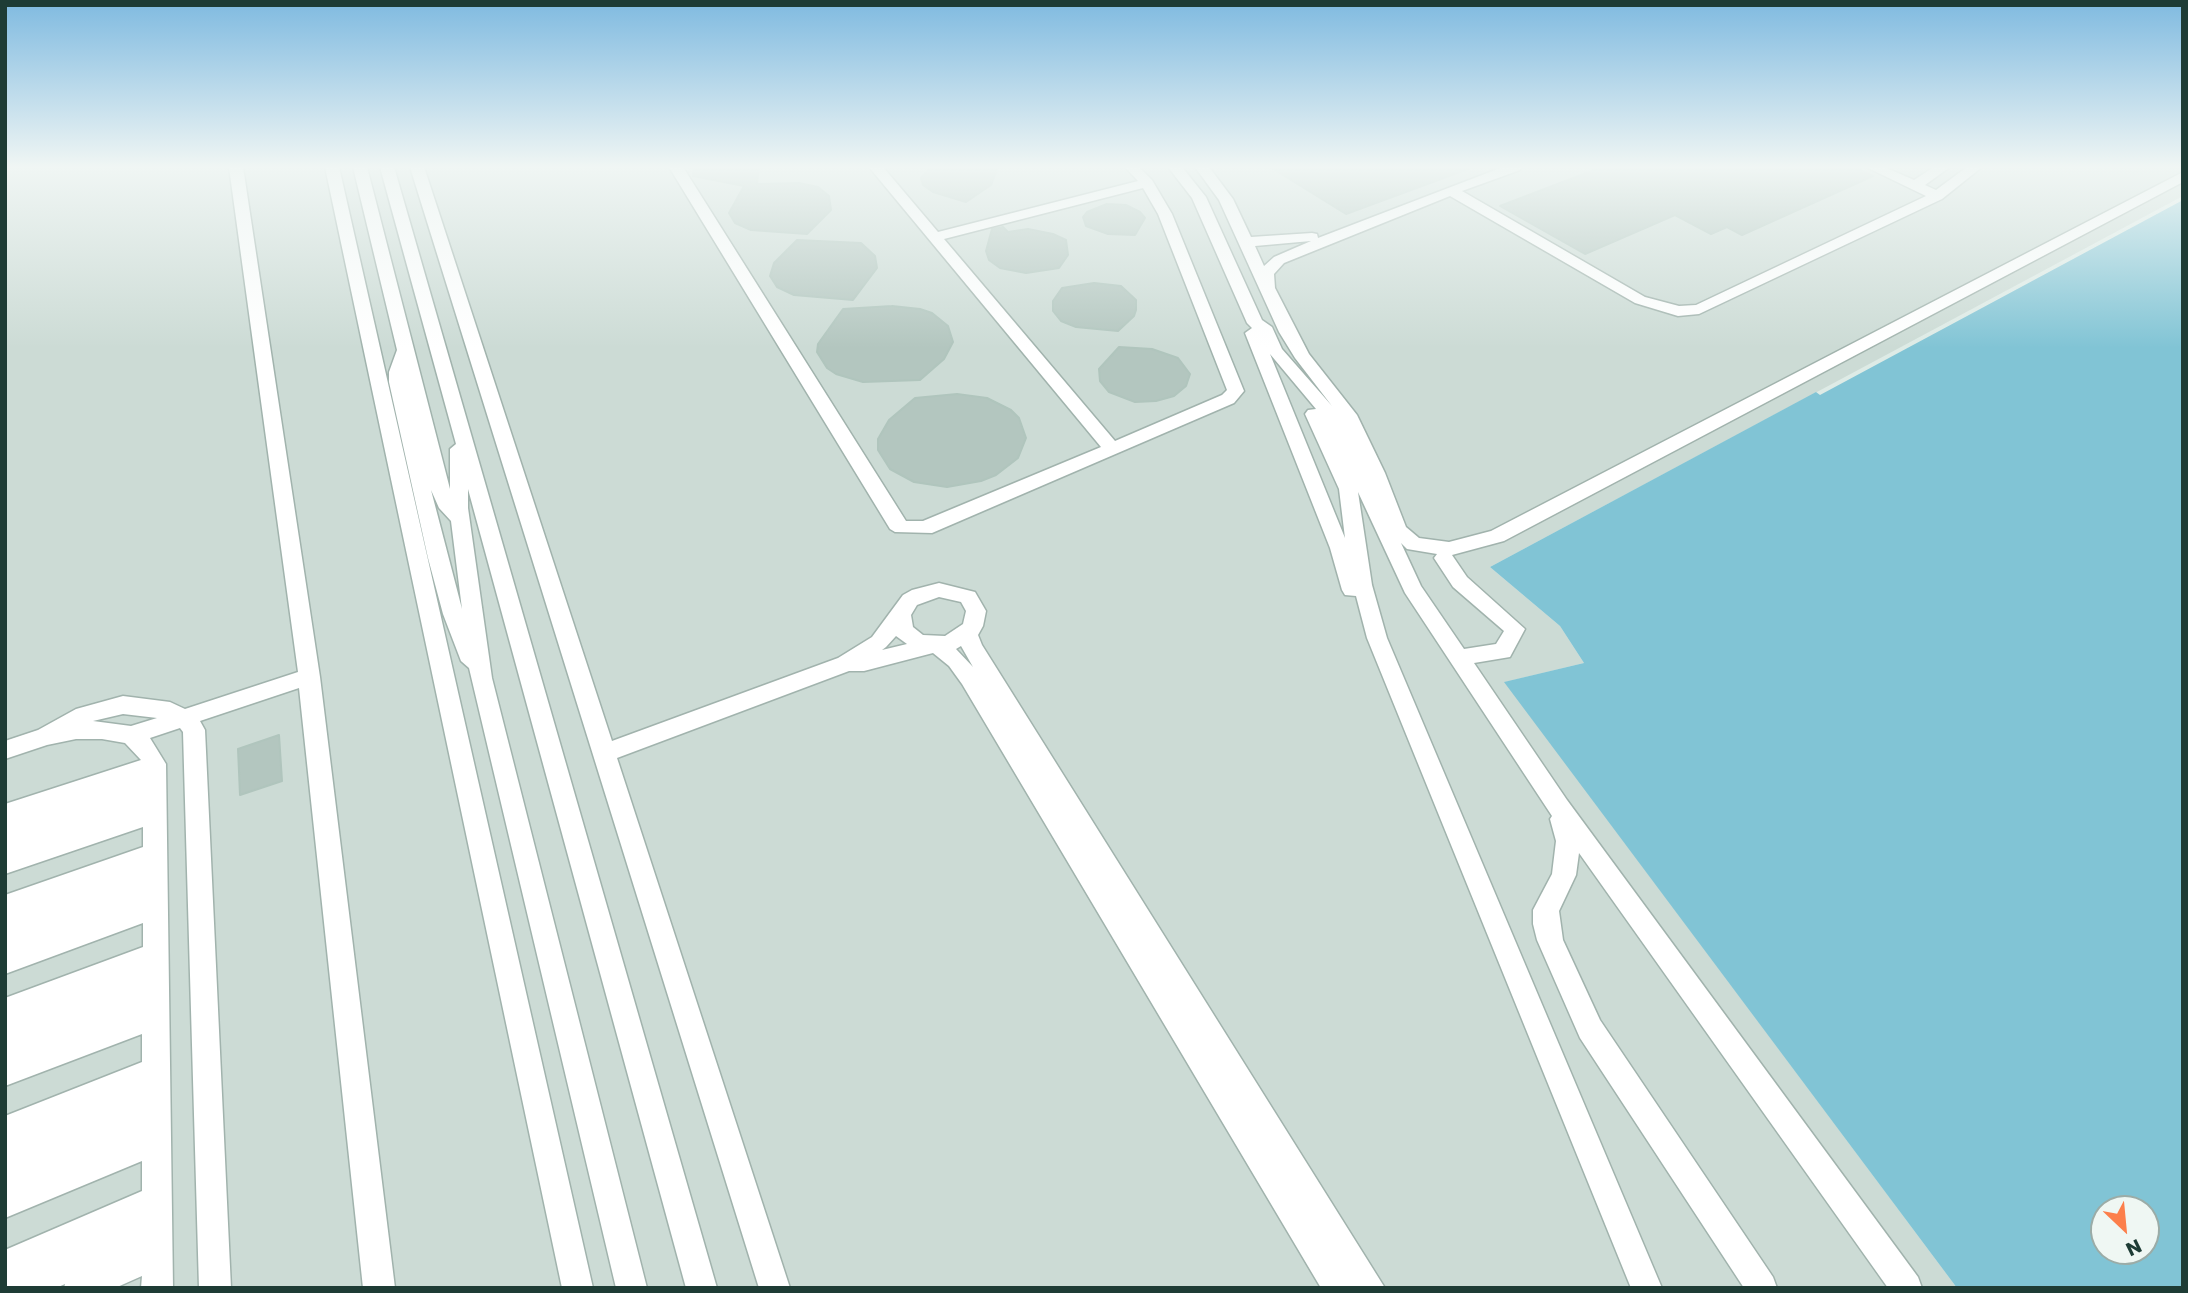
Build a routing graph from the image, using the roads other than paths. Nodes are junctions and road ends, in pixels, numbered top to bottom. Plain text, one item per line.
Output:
1 (245, 227) edge
2 (345, 227) edge
3 (375, 227) edge
4 (404, 227) edge
5 (436, 227) edge
6 (713, 227) edge
7 (927, 227) edge
8 (973, 227) edge
9 (1170, 227) edge
10 (1214, 227) edge
11 (1238, 227) edge
12 (1352, 227) edge
13 (1514, 227) edge
14 (1871, 227) edge
15 (2085, 227) edge
16 (935, 237) junction
17 (1312, 242) junction
18 (1250, 253) junction
19 (1232, 264) junction
20 (1267, 290) junction
21 (1255, 323) junction
22 (1287, 332) junction
23 (405, 349) junction
24 (1299, 377) junction
25 (1340, 416) junction
26 (459, 423) junction
27 (1112, 449) junction
28 (460, 519) junction
29 (1497, 536) junction
30 (1398, 540) junction
31 (493, 544) junction
32 (1444, 558) junction
33 (901, 614) junction
34 (967, 634) junction
35 (1377, 638) junction
36 (936, 645) junction
37 (1460, 657) junction
38 (846, 664) junction
39 (309, 677) junction
40 (481, 678) junction
41 (183, 718) junction
42 (131, 735) junction
43 (46, 736) junction
44 (5, 750) edge
45 (604, 753) junction
46 (155, 789) junction
47 (1559, 807) junction
48 (5, 814) edge
49 (5, 830) edge
50 (5, 847) edge
51 (5, 864) edge
52 (155, 880) junction
53 (5, 906) edge
54 (5, 924) edge
55 (5, 943) edge
56 (5, 961) edge
57 (156, 985) junction
58 (5, 1011) edge
59 (5, 1032) edge
60 (5, 1052) edge
61 (5, 1073) edge
62 (156, 1106) junction
63 (5, 1130) edge
64 (5, 1155) edge
65 (5, 1178) edge
66 (5, 1203) edge
67 (157, 1227) junction
68 (5, 1266) edge
69 (154, 1286) edge
70 (19, 1288) edge
71 (79, 1288) edge
72 (215, 1288) edge
73 (379, 1288) edge
74 (578, 1288) edge
75 (632, 1288) edge
76 (702, 1288) edge
77 (775, 1288) edge
78 (1339, 1288) edge
79 (1370, 1288) edge
80 (1647, 1288) edge
81 (1762, 1288) edge
82 (1907, 1288) edge

1 - 39 street
2 - 74 street
3 - 23 street
4 - 26 street
5 - 45 street
6 - 27 street
7 - 16 street
8 - 16 street
9 - 27 street
10 - 19 street
11 - 18 street
12 - 17 street
13 - 14 street
15 - 29 street
16 - 27 street
17 - 18 street
17 - 18 street
17 - 20 street
18 - 19 street
18 - 20 street
19 - 21 street
20 - 22 street
21 - 24 street
21 - 35 street
22 - 24 street
22 - 25 street
23 - 28 street
23 - 40 street
24 - 25 street
24 - 35 street
25 - 30 street
26 - 28 street
26 - 31 street
28 - 31 street
28 - 40 street
29 - 30 street
29 - 32 street
30 - 32 street
30 - 37 street
31 - 76 street
32 - 37 street
33 - 34 street
33 - 36 street
33 - 38 street
34 - 36 street
34 - 79 street
35 - 80 street
36 - 38 street
36 - 78 street
37 - 47 street
38 - 45 street
39 - 41 street
39 - 73 street
40 - 75 street
41 - 42 street
41 - 43 street
41 - 72 street
42 - 43 street
42 - 46 street
43 - 44 street
45 - 77 street
46 - 48 street
46 - 49 street
46 - 50 street
46 - 51 street
46 - 52 street
47 - 81 street
47 - 82 street
52 - 53 street
52 - 54 street
52 - 55 street
52 - 56 street
52 - 57 street
57 - 58 street
57 - 59 street
57 - 60 street
57 - 61 street
57 - 62 street
62 - 63 street
62 - 64 street
62 - 65 street
62 - 66 street
62 - 67 street
67 - 68 street
67 - 69 street
67 - 70 street
67 - 71 street

